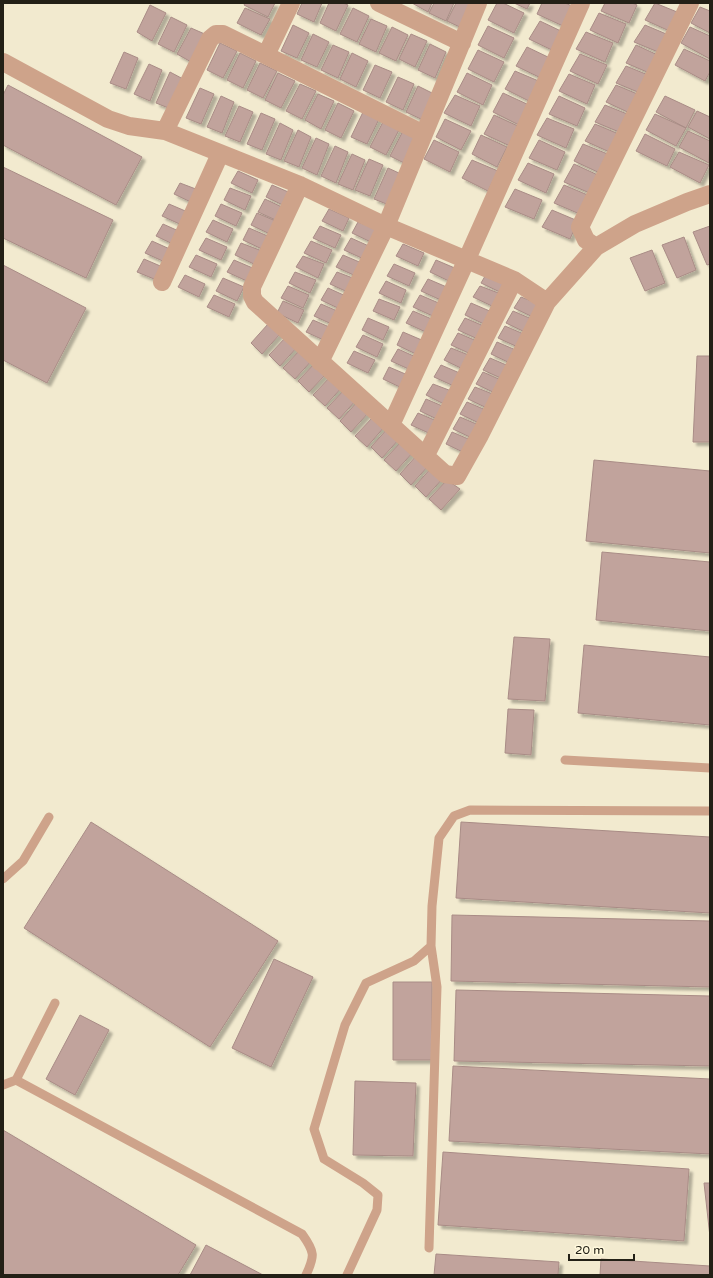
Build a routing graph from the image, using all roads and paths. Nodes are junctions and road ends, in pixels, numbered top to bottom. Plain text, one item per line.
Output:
1 (291, 3) edge
2 (380, 3) edge
3 (478, 3) edge
4 (581, 3) edge
5 (690, 3) edge
6 (462, 43) junction
7 (266, 55) junction
8 (3, 62) edge
9 (165, 131) junction
10 (424, 134) junction
11 (220, 154) junction
12 (300, 185) junction
13 (709, 192) edge
14 (386, 226) junction
15 (596, 247) junction
16 (467, 259) junction
17 (514, 280) junction
18 (162, 282) dead end
19 (547, 302) junction
20 (320, 362) junction
21 (391, 426) junction
22 (426, 455) junction
23 (565, 760) dead end
24 (710, 768) edge
25 (710, 811) edge
26 (49, 817) dead end
27 (3, 879) edge
28 (431, 946) junction
29 (55, 1003) dead end
30 (16, 1080) junction
31 (3, 1085) edge
32 (429, 1248) dead end
33 (306, 1275) edge
34 (347, 1275) edge

1 - 7 street
2 - 6 street
3 - 6 street
4 - 16 street
5 - 15 street
6 - 10 street
7 - 9 street
7 - 10 street
8 - 9 street
9 - 11 street
10 - 14 street
11 - 12 street
11 - 18 street
12 - 14 street
12 - 20 street
13 - 15 street
14 - 16 street
14 - 20 street
15 - 19 street
16 - 17 street
16 - 21 street
17 - 19 street
17 - 22 street
19 - 22 street
20 - 21 street
21 - 22 street
23 - 24 lane
25 - 28 lane
26 - 27 lane
28 - 32 lane
28 - 34 lane
29 - 30 lane
30 - 31 lane
30 - 33 lane

